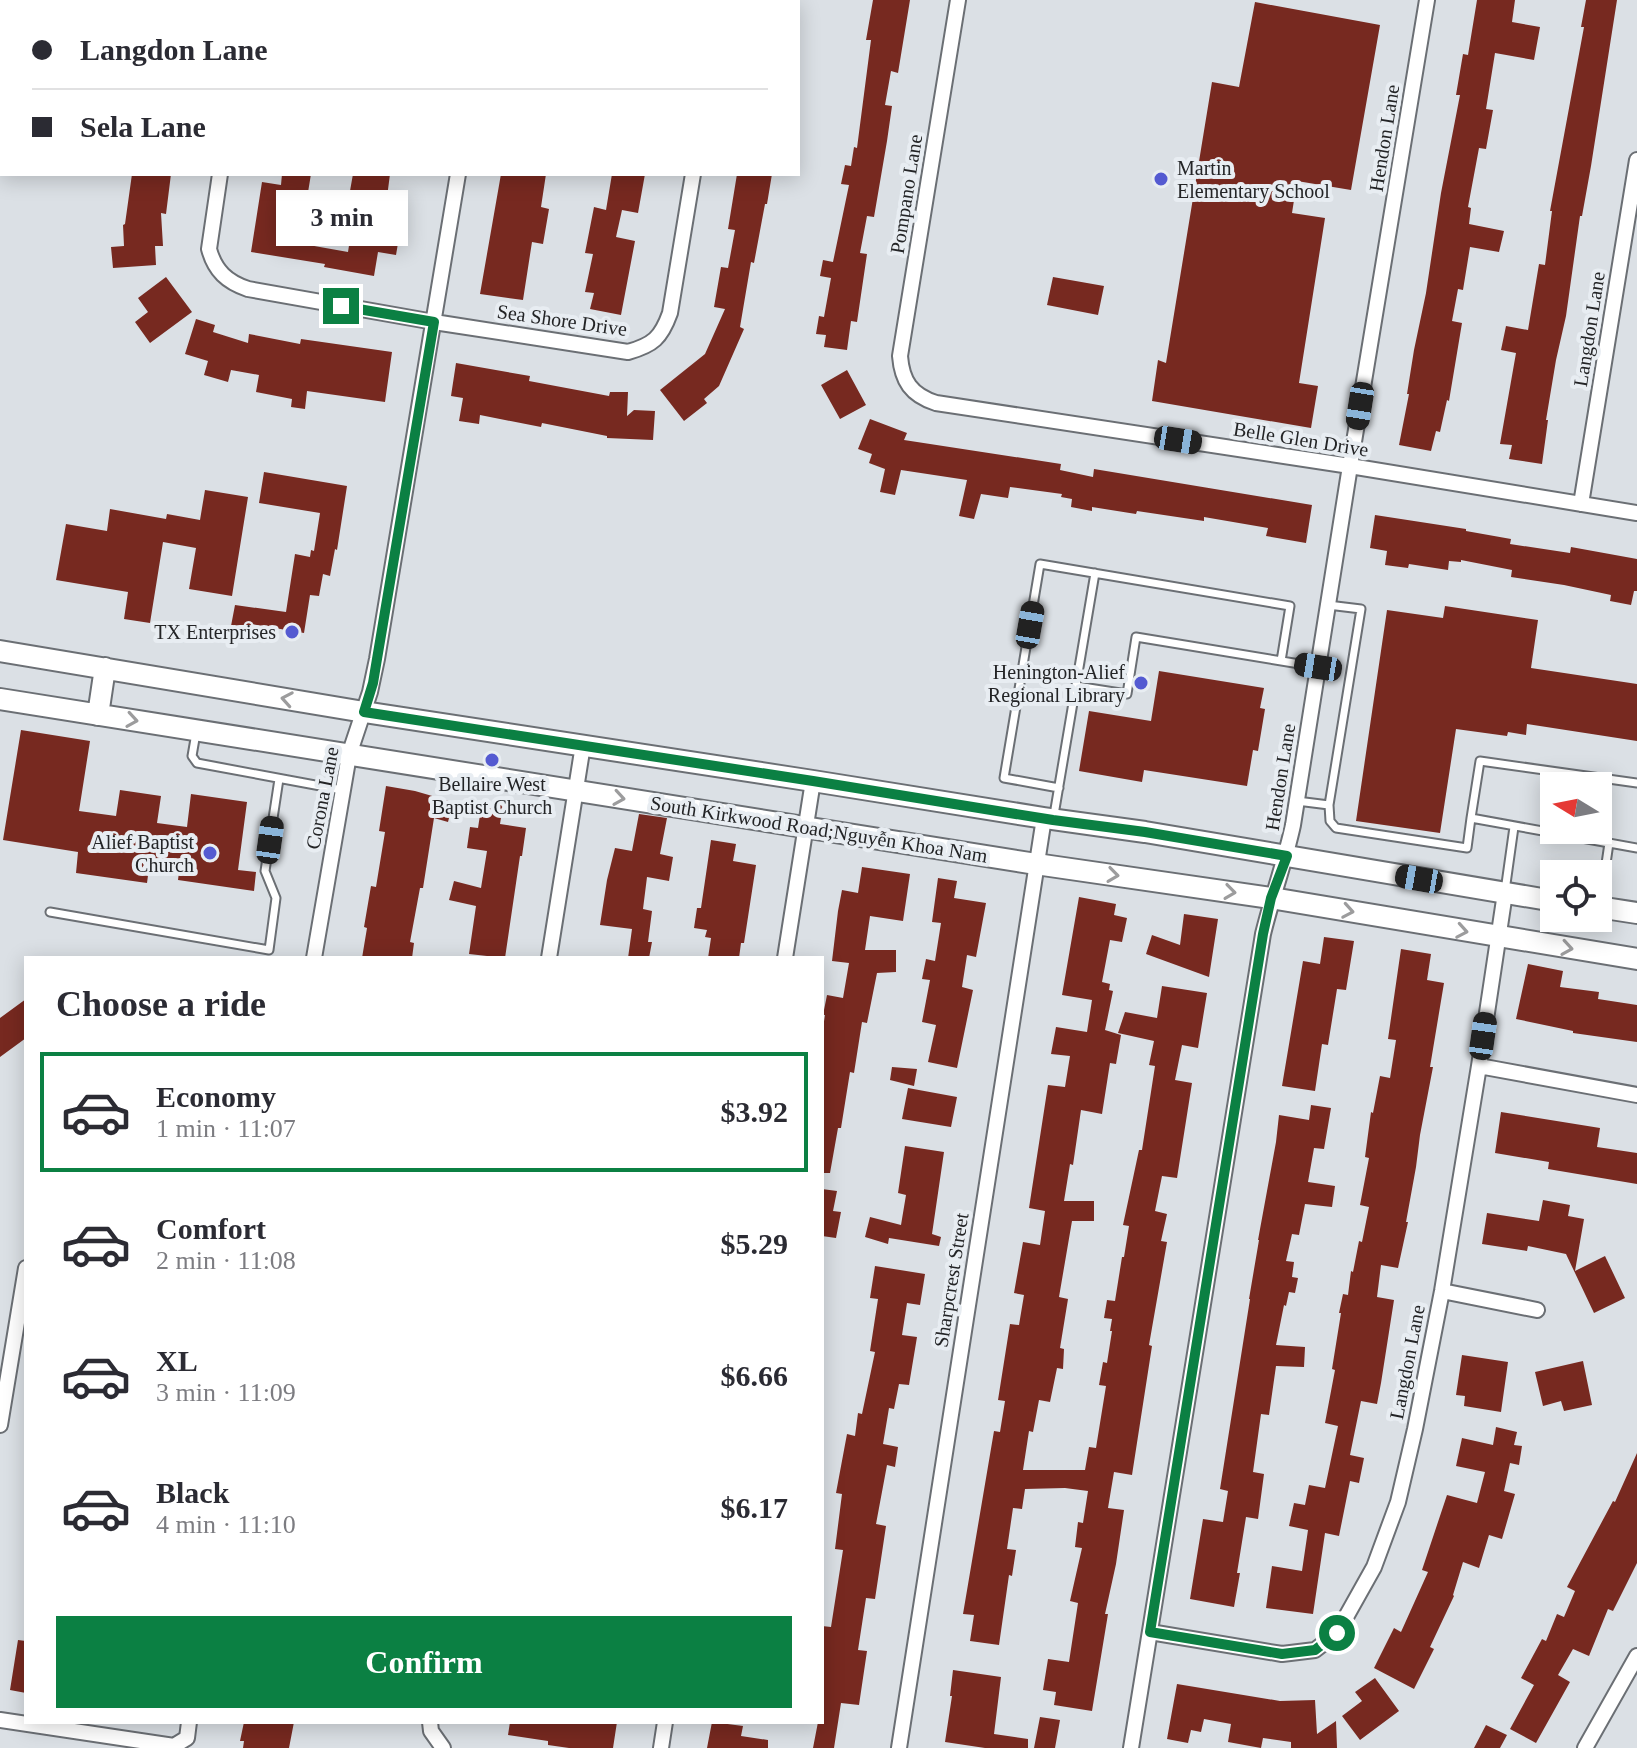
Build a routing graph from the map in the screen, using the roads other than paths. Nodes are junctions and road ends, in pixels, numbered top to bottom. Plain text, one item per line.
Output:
1 (958, 0) edge
2 (1427, 0) edge
3 (1637, 160) edge
4 (220, 176) edge
5 (458, 176) edge
6 (693, 176) edge
7 (434, 322) junction
8 (914, 391) joint
9 (1350, 466) junction
10 (1581, 504) junction
11 (1637, 513) edge
12 (1095, 573) junction
13 (1328, 605) junction
14 (4, 652) edge
15 (1281, 661) junction
16 (1318, 667) junction
17 (105, 668) junction
18 (1076, 686) junction
19 (0, 699) edge
20 (364, 712) junction
21 (98, 715) junction
22 (196, 731) junction
23 (583, 745) junction
24 (349, 755) junction
25 (279, 779) junction
26 (813, 781) junction
27 (1637, 783) edge
28 (1059, 788) junction
29 (343, 790) junction
30 (575, 791) junction
31 (1297, 801) junction
32 (1329, 805) junction
33 (1471, 818) junction
34 (1048, 819) junction
35 (806, 826) junction
36 (1514, 827) junction
37 (1540, 831) edge
38 (1612, 844) edge
39 (1637, 848) edge
40 (1287, 856) junction
41 (1036, 864) junction
42 (1505, 893) junction
43 (1271, 898) junction
44 (1540, 899) edge
45 (1612, 910) edge
46 (50, 912) dead end
47 (1637, 913) edge
48 (1498, 937) junction
49 (269, 954) edge
50 (314, 956) edge
51 (549, 956) edge
52 (785, 956) edge
53 (1637, 959) edge
54 (1479, 1066) junction
55 (1637, 1095) edge
56 (24, 1280) edge
57 (1442, 1291) junction
58 (1537, 1310) dead end
59 (0, 1425) edge
60 (1150, 1632) junction
61 (1637, 1656) edge
62 (1632, 1676) edge
63 (0, 1720) edge
64 (24, 1724) edge
65 (27, 1724) edge
66 (189, 1724) edge
67 (430, 1724) edge
68 (665, 1724) edge
69 (443, 1748) edge
70 (661, 1748) edge
71 (899, 1748) edge
72 (1131, 1748) edge
73 (1585, 1748) edge

1 - 8 street, Pompano Lane
2 - 9 street, Hendon Lane
3 - 10 street, Langdon Lane
4 - 7 street, Sea Shore Drive
5 - 7 street, Corona Lane
6 - 7 street, Sea Shore Drive
7 - 20 street, Corona Lane
8 - 9 street, Belle Glen Drive
9 - 10 street, Belle Glen Drive
9 - 13 street, Hendon Lane
10 - 11 street, Belle Glen Drive
12 - 15 lane
12 - 18 lane
12 - 28 lane
13 - 16 street, Hendon Lane
13 - 32 lane
14 - 17 main road
15 - 16 lane
15 - 18 lane
16 - 31 street, Hendon Lane
20 -> 17 main road
17 - 21 main road
18 - 28 lane
19 - 21 main road, South Kirkwood Road;Nguyễn Khoa Nam
20 - 23 main road
20 - 24 street, Corona Lane
21 -> 22 main road, South Kirkwood Road;Nguyễn Khoa Nam
22 - 24 main road, South Kirkwood Road;Nguyễn Khoa Nam
22 - 25 lane
23 - 26 main road
23 - 30 street
24 - 29 street, Corona Lane
24 - 30 main road, South Kirkwood Road;Nguyễn Khoa Nam
25 - 29 lane
25 - 49 lane
26 - 34 main road
26 - 35 street
27 - 33 lane
28 - 34 lane
29 - 50 street, Corona Lane
30 -> 35 main road, South Kirkwood Road;Nguyễn Khoa Nam
30 - 51 street
31 - 32 lane
31 - 40 street, Hendon Lane
32 - 33 lane
33 - 36 lane
34 - 40 main road
34 - 41 street, Sharpcrest Street
35 - 41 main road, South Kirkwood Road;Nguyễn Khoa Nam
35 - 52 street
36 - 37 lane
36 - 42 lane
38 - 39 lane
40 - 42 main road
40 - 43 street, Hendon Lane
41 -> 43 main road, South Kirkwood Road;Nguyễn Khoa Nam
41 - 71 street, Sharpcrest Street
42 - 44 main road
42 - 48 street, Langdon Lane
43 -> 48 main road, South Kirkwood Road;Nguyễn Khoa Nam
43 - 60 street, Hendon Lane
45 - 47 main road
46 - 49 lane
48 -> 53 main road, South Kirkwood Road;Nguyễn Khoa Nam
48 - 54 street, Langdon Lane
54 - 55 street
54 - 57 street, Langdon Lane
56 - 59 street
57 - 58 street
57 - 60 street, Langdon Lane
60 - 72 street, Hendon Lane
61 - 62 street
62 - 73 street
63 - 64 street
65 - 66 street
67 - 69 street
68 - 70 street

